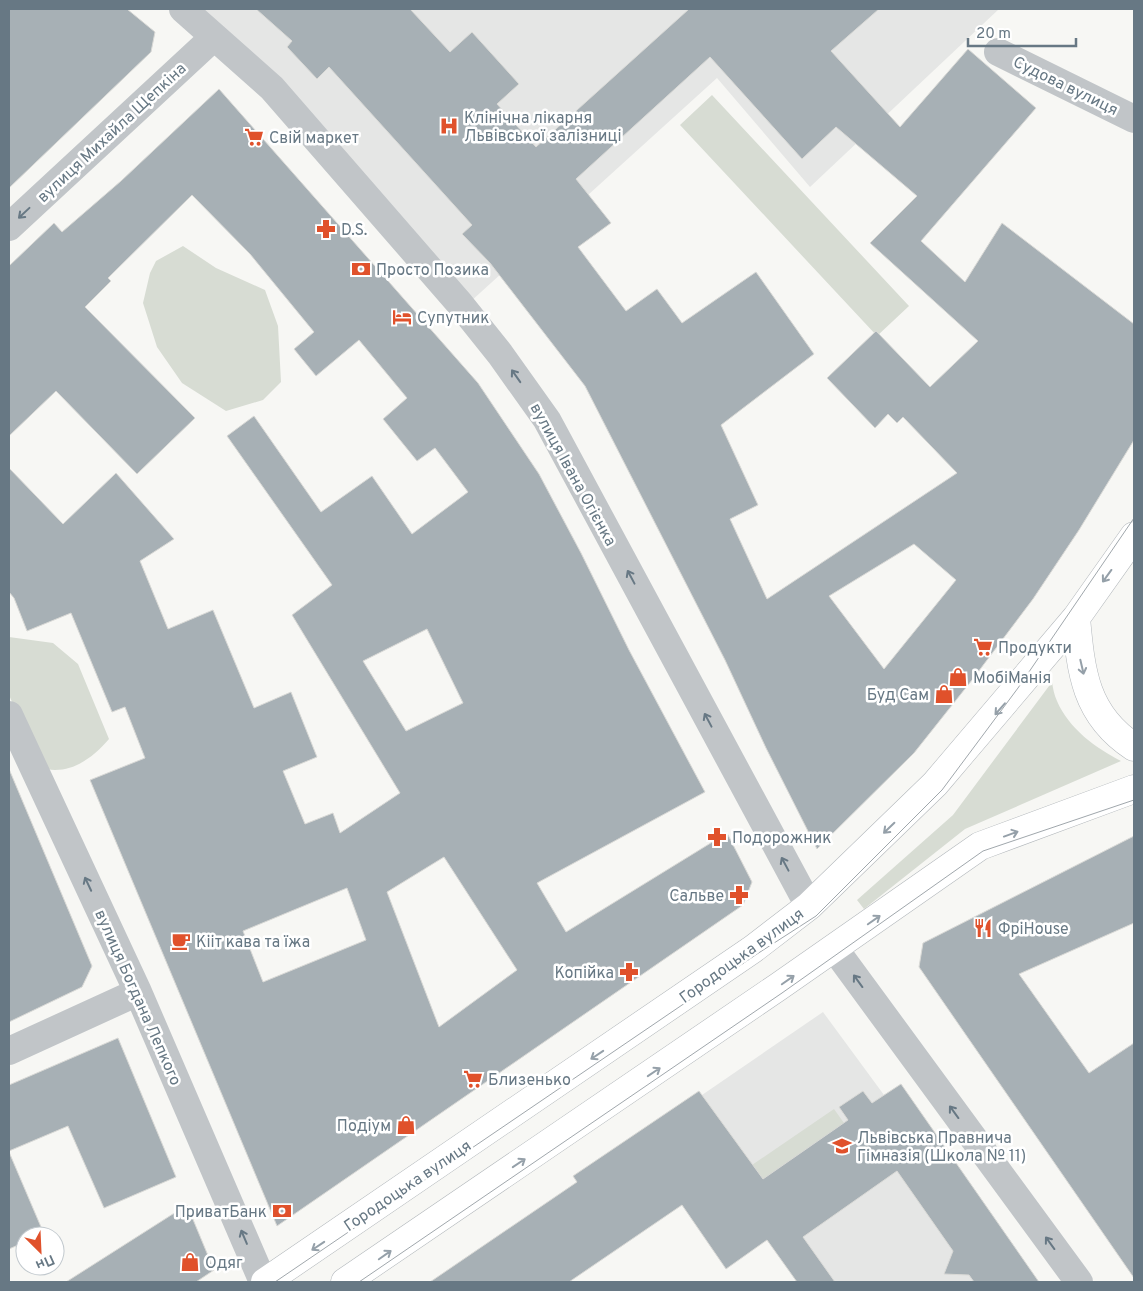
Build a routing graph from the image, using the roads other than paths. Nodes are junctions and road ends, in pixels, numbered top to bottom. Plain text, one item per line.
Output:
1 (182, 9) edge
2 (214, 37) junction
3 (998, 52) dead end
4 (1134, 118) edge
5 (9, 227) edge
6 (1134, 536) edge
7 (1076, 618) junction
8 (9, 716) edge
9 (1134, 747) edge
10 (1134, 789) edge
11 (809, 906) junction
12 (834, 948) junction
13 (138, 992) junction
14 (9, 1052) edge
15 (264, 1282) edge
16 (345, 1282) edge
17 (1079, 1282) edge

1 - 2 street, вулиця Івана Огієнка
2 -> 5 street, вулиця Михайла Щепкіна
11 -> 2 street, вулиця Івана Огієнка
3 - 4 street, Судова вулиця
6 -> 7 main road, Городоцька вулиця
7 -> 9 main road
7 -> 11 main road, Городоцька вулиця
13 -> 8 street, вулиця Богдана Лепкого
12 -> 10 main road
11 -> 15 main road, Городоцька вулиця
16 -> 12 main road
17 -> 12 street
13 - 14 street
15 -> 13 street, вулиця Богдана Лепкого

